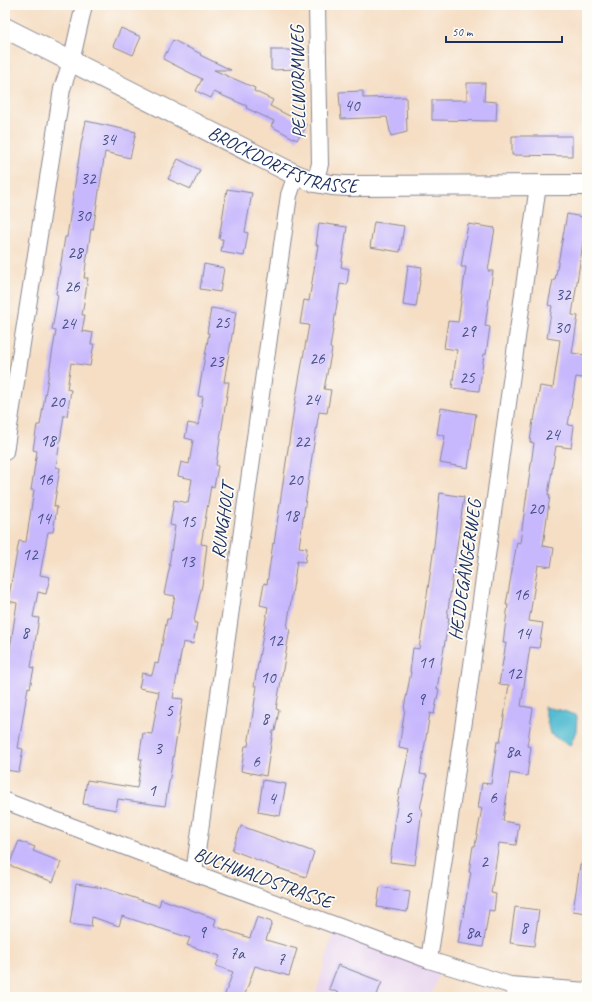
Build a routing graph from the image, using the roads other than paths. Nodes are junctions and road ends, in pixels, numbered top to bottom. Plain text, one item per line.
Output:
1 (84, 5) edge
2 (317, 5) edge
3 (5, 28) edge
4 (70, 62) junction
5 (296, 175) junction
6 (315, 182) junction
7 (538, 185) junction
8 (587, 185) edge
9 (5, 452) edge
10 (5, 800) edge
11 (194, 873) junction
12 (430, 960) junction
13 (510, 984) junction
14 (587, 991) edge
15 (521, 997) edge

1 - 4 street
2 - 6 street, PELLWORMWEG
3 - 4 street, BROCKDORFFSTRASSE
4 - 5 street, BROCKDORFFSTRASSE
4 - 9 street
5 - 6 street, BROCKDORFFSTRASSE
5 - 11 street, RUNGHOLT
6 - 7 street, BROCKDORFFSTRASSE
7 - 8 street, BROCKDORFFSTRASSE
7 - 12 street, HEIDEGÄNGERWEG
10 - 11 street, BUCHWALDSTRASSE
11 - 12 street, BUCHWALDSTRASSE
12 - 13 street, BUCHWALDSTRASSE
13 - 14 street, BUCHWALDSTRASSE
13 - 15 street

